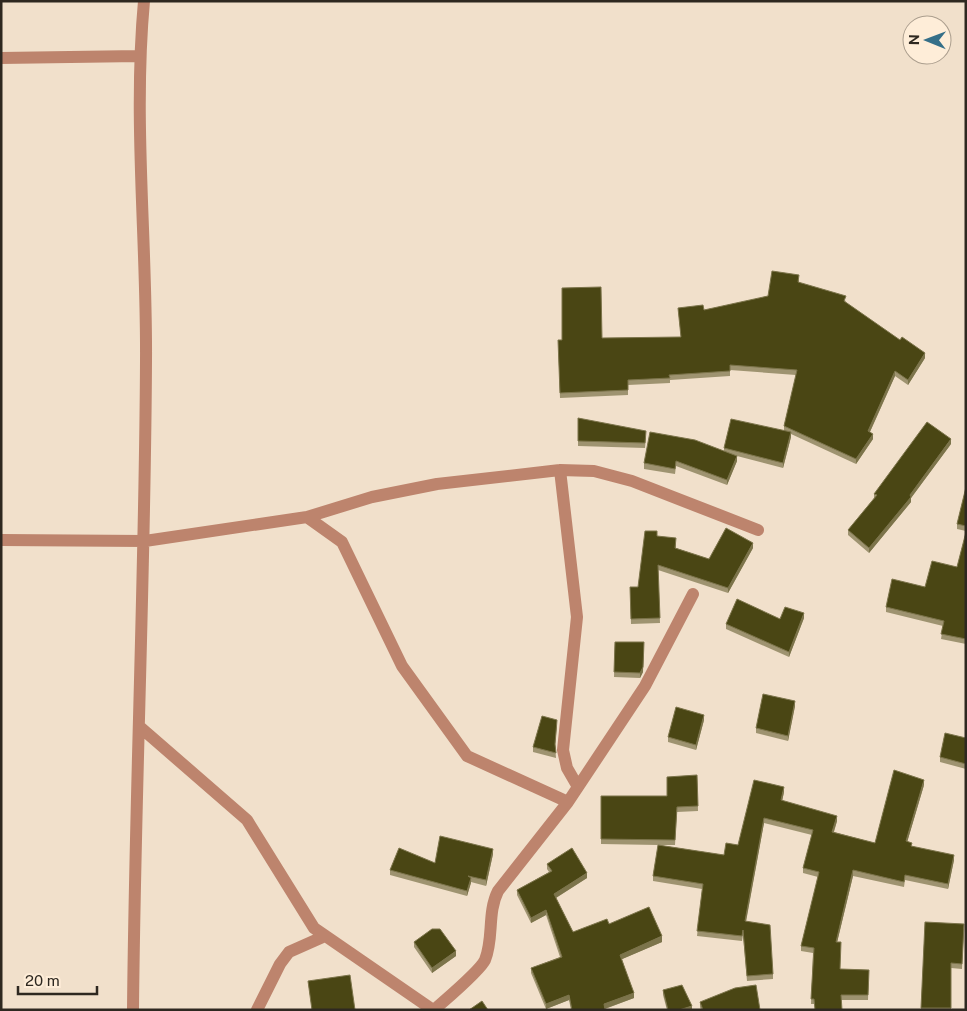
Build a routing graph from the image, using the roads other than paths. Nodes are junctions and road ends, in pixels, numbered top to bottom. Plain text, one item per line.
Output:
1 (144, 1) edge
2 (139, 56) junction
3 (1, 58) edge
4 (560, 470) junction
5 (307, 517) junction
6 (758, 530) dead end
7 (1, 540) edge
8 (145, 541) junction
9 (693, 594) dead end
10 (140, 727) junction
11 (578, 787) junction
12 (568, 802) junction
13 (325, 936) junction
14 (133, 1010) edge
15 (257, 1010) edge
16 (433, 1010) edge

1 - 2 street
2 - 3 street
2 - 8 street
4 - 5 street
4 - 6 street
4 - 11 street
5 - 8 street
5 - 12 street
7 - 8 street
8 - 10 street
9 - 11 street
10 - 13 street
10 - 14 street
11 - 12 street
12 - 16 street
13 - 15 street
13 - 16 street

